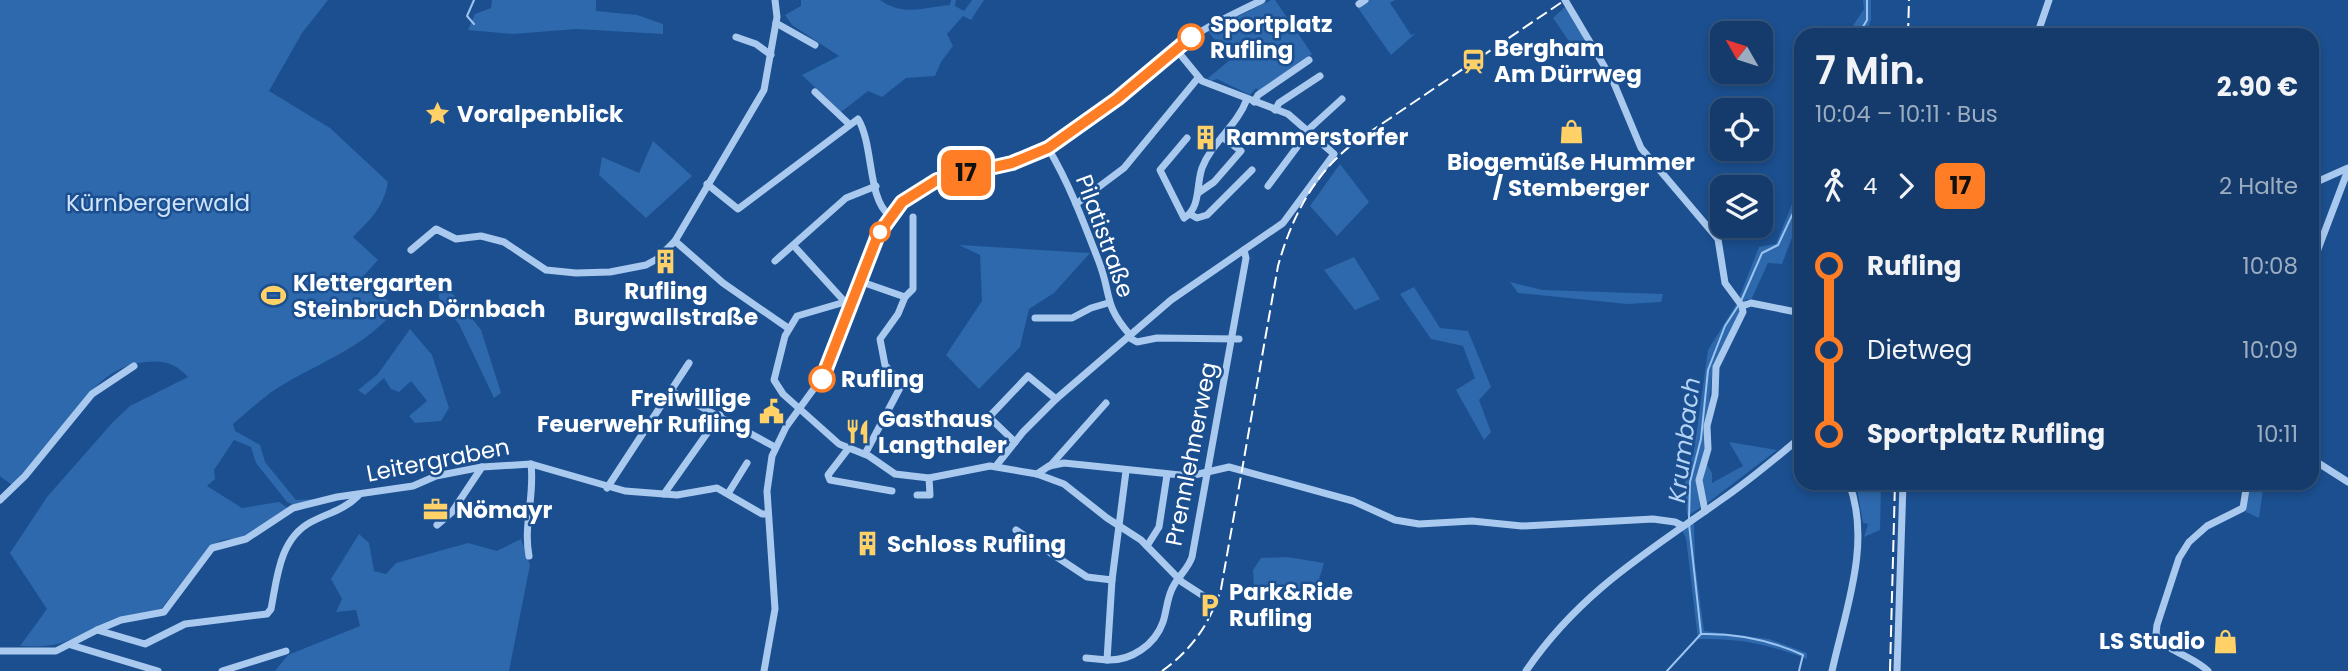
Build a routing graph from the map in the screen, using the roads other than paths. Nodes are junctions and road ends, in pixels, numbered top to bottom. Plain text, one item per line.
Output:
1 (775, 0) edge
2 (1262, 0) edge
3 (1564, 0) edge
4 (2049, 0) edge
5 (776, 23) junction
6 (2039, 28) edge
7 (736, 37) dead end
8 (815, 45) dead end
9 (1175, 48) junction
10 (771, 55) junction
11 (1309, 61) dead end
12 (1320, 76) dead end
13 (1198, 78) junction
14 (815, 92) dead end
15 (1342, 99) dead end
16 (1250, 100) junction
17 (1275, 110) junction
18 (849, 124) junction
19 (1309, 131) junction
20 (1222, 137) junction
21 (1187, 138) dead end
22 (1048, 148) junction
23 (2348, 169) edge
24 (1252, 170) dead end
25 (2319, 181) edge
26 (707, 184) junction
27 (876, 186) junction
28 (1268, 186) dead end
29 (1198, 193) junction
30 (1076, 204) junction
31 (890, 216) junction
32 (1187, 216) junction
33 (913, 217) dead end
34 (675, 241) junction
35 (794, 246) junction
36 (2319, 246) edge
37 (411, 250) dead end
38 (1244, 250) junction
39 (775, 261) dead end
40 (862, 282) junction
41 (905, 297) junction
42 (849, 303) junction
43 (1108, 303) junction
44 (1740, 303) junction
45 (1794, 312) edge
46 (1035, 318) dead end
47 (788, 328) junction
48 (1129, 336) junction
49 (1235, 339) junction
50 (689, 363) dead end
51 (134, 366) dead end
52 (670, 390) junction
53 (1056, 399) junction
54 (1106, 403) dead end
55 (801, 408) junction
56 (720, 415) junction
57 (1015, 442) junction
58 (1794, 442) edge
59 (775, 447) junction
60 (848, 449) junction
61 (865, 454) junction
62 (747, 463) dead end
63 (2319, 463) edge
64 (531, 464) junction
65 (996, 466) junction
66 (1049, 466) junction
67 (482, 467) junction
68 (1126, 471) junction
69 (1209, 472) junction
70 (1037, 474) junction
71 (1167, 475) junction
72 (929, 478) junction
73 (2348, 482) edge
74 (607, 488) junction
75 (1851, 490) edge
76 (1903, 490) edge
77 (2246, 490) edge
78 (892, 491) dead end
79 (729, 492) junction
80 (664, 494) junction
81 (358, 495) junction
82 (916, 495) dead end
83 (0, 500) edge
84 (1705, 511) junction
85 (768, 514) junction
86 (1689, 522) junction
87 (437, 525) dead end
88 (1118, 525) junction
89 (1016, 530) dead end
90 (1147, 546) junction
91 (529, 555) dead end
92 (1178, 579) junction
93 (1112, 580) junction
94 (1216, 604) dead end
95 (97, 630) junction
96 (71, 645) junction
97 (0, 651) edge
98 (286, 651) dead end
99 (1086, 658) dead end
100 (1107, 660) junction
101 (158, 671) edge
102 (222, 671) edge
103 (764, 671) edge
104 (1526, 671) edge
105 (1832, 671) edge
106 (1897, 671) edge
107 (2208, 671) edge

1 - 5 street
2 - 9 street
3 - 44 street
4 - 6 street
5 - 8 street
5 - 10 street
7 - 10 street
9 - 13 street
9 - 22 street
10 - 26 street
11 - 16 street
12 - 17 street
13 - 16 street
13 - 30 street
14 - 18 street
15 - 19 street
16 - 17 street
16 - 20 street
17 - 19 street
18 - 26 street
18 - 27 street
19 - 28 street
19 - 38 street
20 - 29 street
20 - 29 street
21 - 32 street
22 - 30 street, Pilatistraße
22 - 31 street
23 - 25 street
23 - 36 street
24 - 32 street
26 - 34 street
27 - 31 street
27 - 35 street
29 - 32 street
30 - 43 street, Pilatistraße
31 - 40 street
33 - 41 street
34 - 37 street
34 - 47 street
35 - 39 street
35 - 42 street
38 - 48 street
38 - 49 street, Prennlehnerweg
40 - 41 street
40 - 42 street
41 - 61 street
42 - 47 street
42 - 55 street
43 - 46 street
43 - 48 street, Pilatistraße
44 - 45 street
44 - 84 street
47 - 55 street
48 - 49 street
48 - 53 street
49 - 69 street, Prennlehnerweg
50 - 52 street
51 - 83 street
52 - 56 street
52 - 74 street
53 - 57 street
53 - 57 street
54 - 66 street
55 - 59 street
55 - 60 street
56 - 59 street
56 - 80 street
57 - 65 street
58 - 84 street
59 - 85 street
60 - 61 street
60 - 78 street
61 - 72 street
62 - 79 street
63 - 73 street
64 - 67 street, Leitergraben
64 - 74 street, Leitergraben
64 - 91 street
65 - 70 street
65 - 72 street
66 - 68 street
66 - 70 street
67 - 81 street, Leitergraben
67 - 87 street
68 - 71 street
68 - 88 street
69 - 71 street
69 - 86 street
69 - 92 street, Prennlehnerweg
70 - 88 street
71 - 90 street
72 - 82 street
74 - 80 street, Leitergraben
75 - 105 street
76 - 106 street
77 - 107 street
79 - 80 street, Leitergraben
79 - 85 street
81 - 95 street, Leitergraben
81 - 95 street
84 - 86 street
85 - 103 street
86 - 104 street
88 - 90 street
88 - 93 street
89 - 93 street
90 - 92 street
92 - 94 street
92 - 100 street, Prennlehnerweg
93 - 100 street
95 - 96 street, Leitergraben
96 - 97 street
96 - 101 street
98 - 102 street
99 - 100 street

